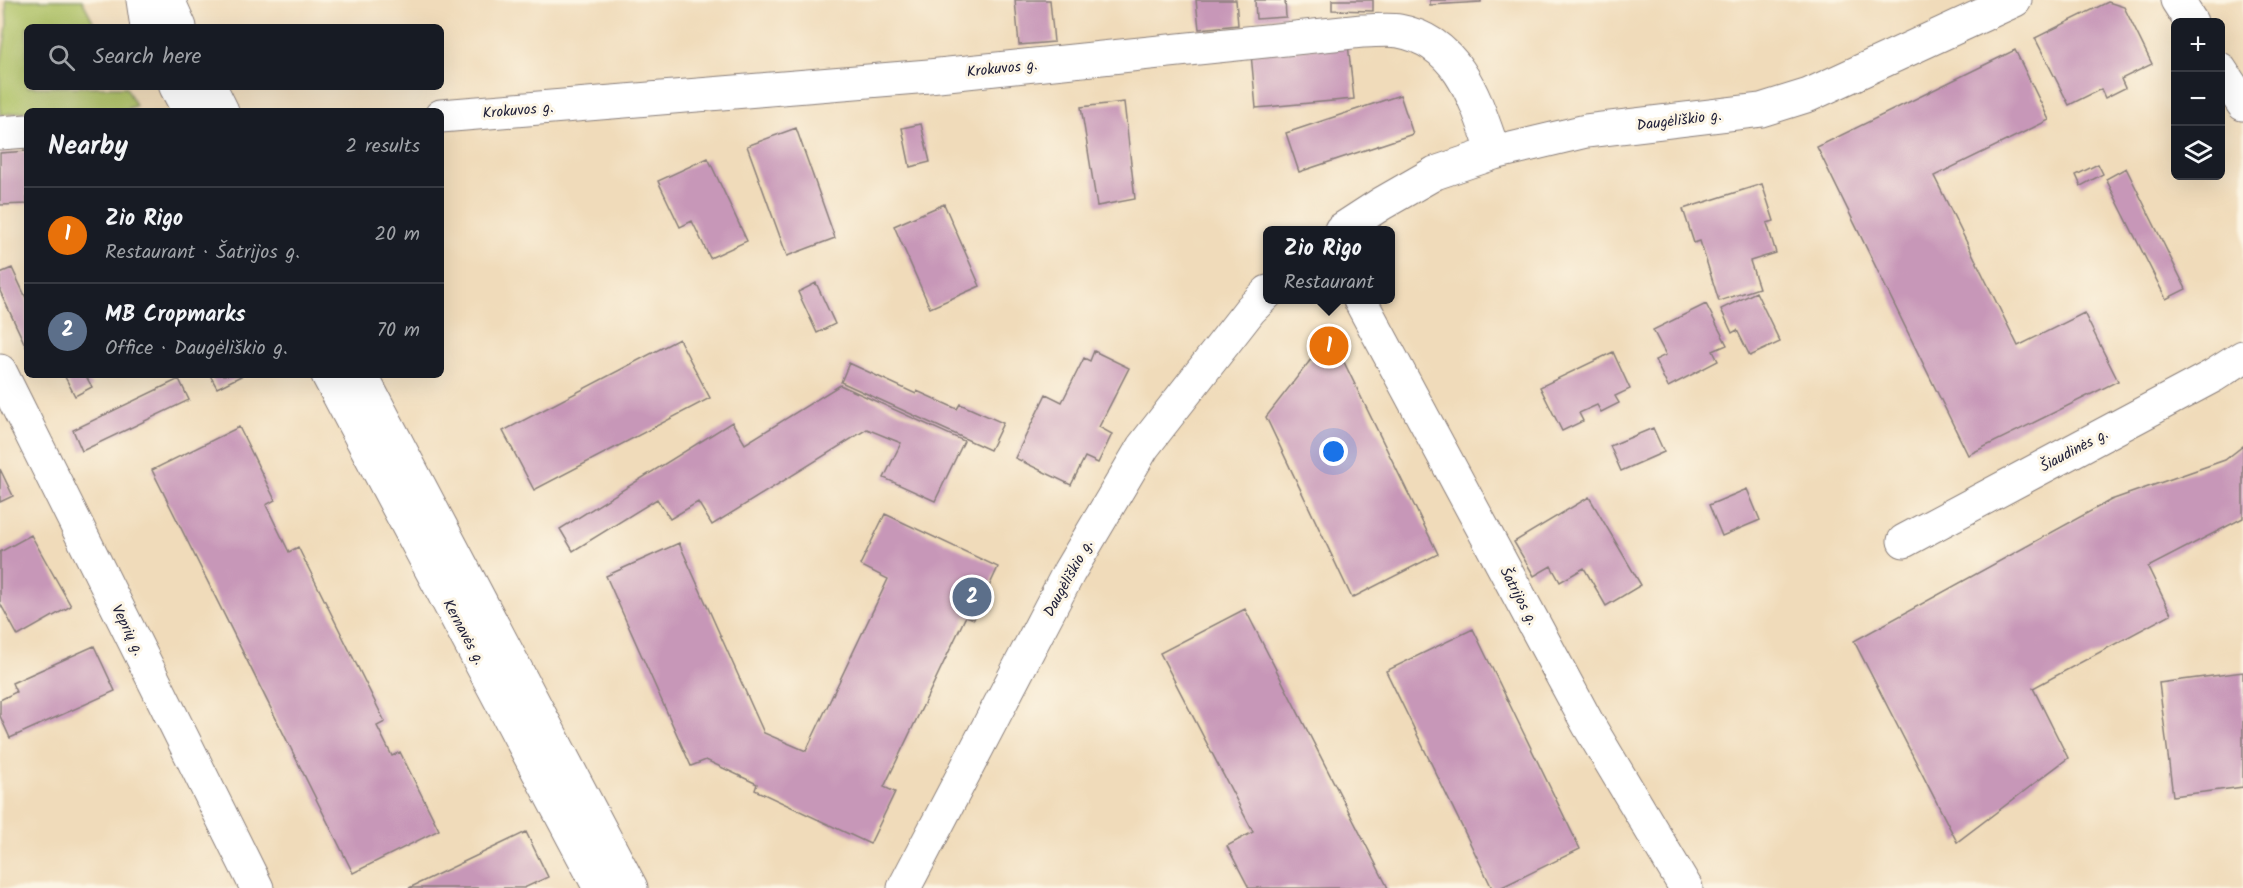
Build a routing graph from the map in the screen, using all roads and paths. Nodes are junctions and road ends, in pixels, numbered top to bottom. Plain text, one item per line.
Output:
1 (143, 0) edge
2 (168, 0) edge
3 (2015, 0) edge
4 (2177, 0) edge
5 (2188, 18) edge
6 (147, 24) edge
7 (179, 24) edge
8 (2222, 72) edge
9 (178, 90) edge
10 (212, 90) edge
11 (2243, 104) edge
12 (187, 108) edge
13 (220, 108) edge
14 (444, 116) edge
15 (24, 131) edge
16 (0, 133) edge
17 (1494, 153) junction
18 (1349, 226) edge
19 (1263, 297) edge
20 (1362, 304) edge
21 (2243, 357) edge
22 (0, 371) edge
23 (330, 378) edge
24 (362, 378) edge
25 (1904, 541) dead end
26 (257, 888) edge
27 (600, 888) edge
28 (631, 888) edge
29 (904, 888) edge
30 (1686, 888) edge

1 - 6 street
2 - 7 street
3 - 17 street, Daugėliškio g.
4 - 5 street
8 - 11 street
9 - 12 street
10 - 13 street
14 - 17 street, Krokuvos g.
15 - 16 street
17 - 18 street, Daugėliškio g.
19 - 29 street, Daugėliškio g.
20 - 30 street, Šatrijos g.
21 - 25 street, Šiaudinės g.
22 - 26 street, Veprių g.
23 - 27 street, Kernavės g.
24 - 28 street, Kernavės g.

